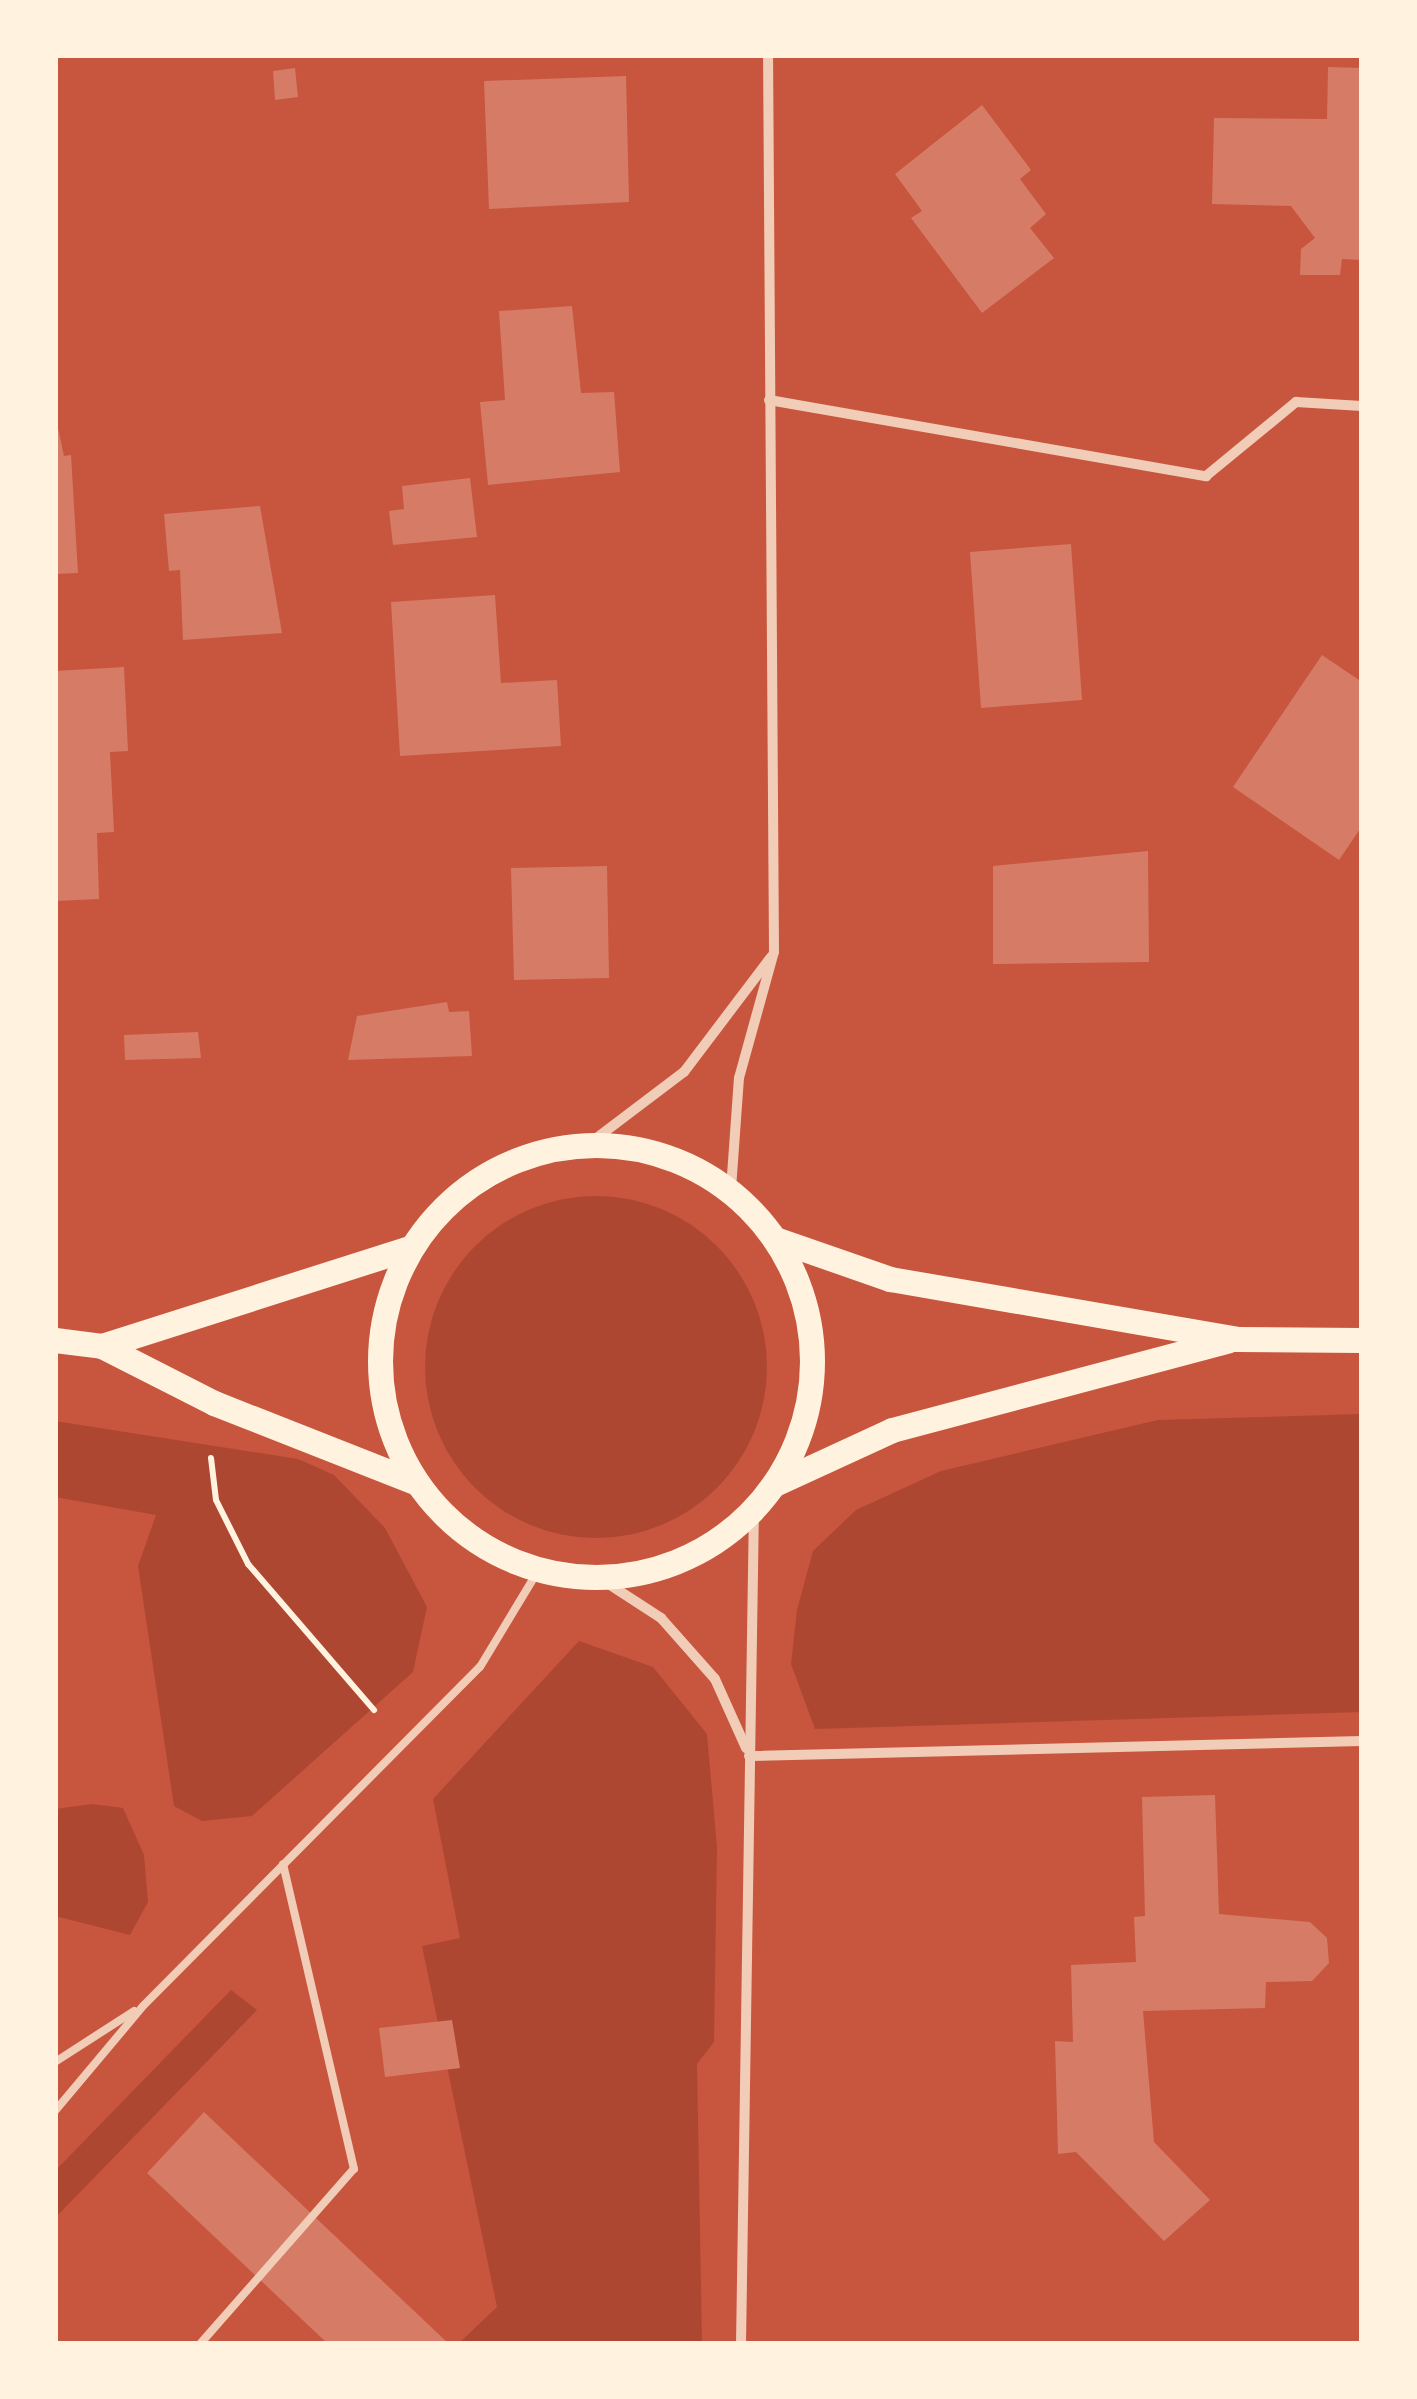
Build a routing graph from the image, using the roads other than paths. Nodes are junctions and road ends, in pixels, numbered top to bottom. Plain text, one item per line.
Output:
1 (768, 55) edge
2 (769, 400) junction
3 (1362, 406) edge
4 (774, 952) junction
5 (590, 1143) junction
6 (731, 1190) junction
7 (778, 1240) junction
8 (410, 1248) junction
9 (1237, 1339) junction
10 (55, 1340) edge
11 (1362, 1340) edge
12 (102, 1346) junction
13 (416, 1483) junction
14 (778, 1483) junction
15 (754, 1508) junction
16 (538, 1571) junction
17 (601, 1579) junction
18 (1362, 1740) edge
19 (749, 1756) junction
20 (283, 1864) junction
21 (142, 2006) junction
22 (55, 2062) edge
23 (55, 2111) edge
24 (200, 2344) edge
25 (741, 2344) edge

1 - 2 street
2 - 3 street
2 - 4 street
4 - 5 street
4 - 6 street
5 - 6 main road
5 - 8 main road
6 - 7 main road
7 - 9 main road
7 - 14 main road
8 - 12 main road
8 - 13 main road
9 - 11 main road
9 - 14 main road
10 - 12 main road
12 - 13 main road
13 - 16 main road
14 - 15 main road
15 - 17 main road
15 - 19 street
16 - 17 main road
16 - 20 lane
17 - 19 street
18 - 19 street
19 - 25 street
20 - 21 lane
20 - 24 lane
21 - 22 lane
21 - 23 lane

